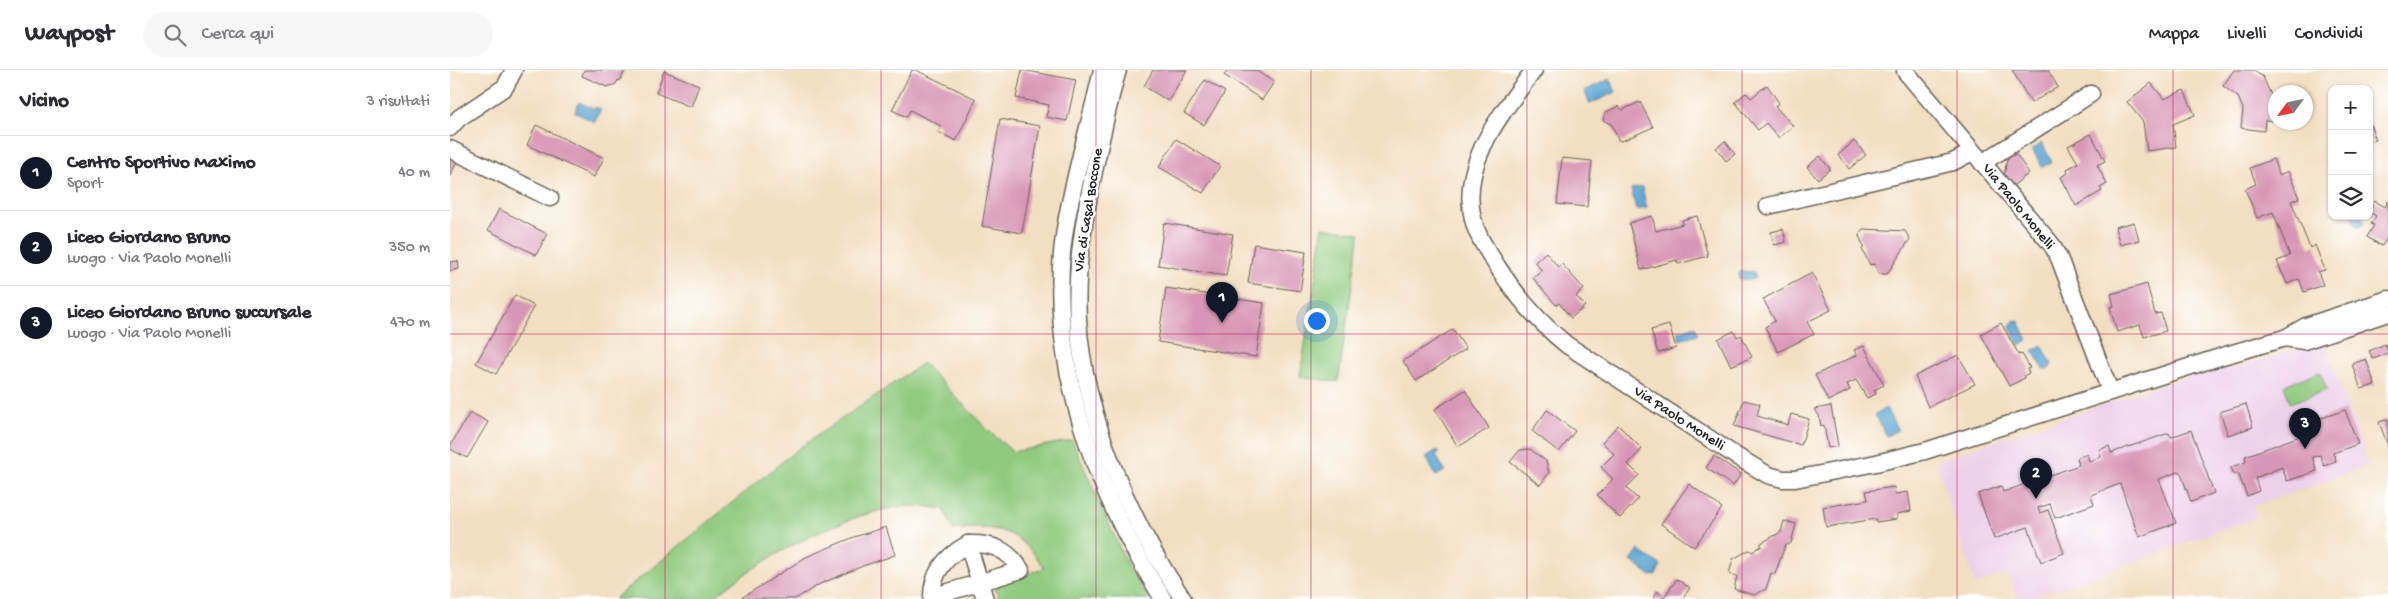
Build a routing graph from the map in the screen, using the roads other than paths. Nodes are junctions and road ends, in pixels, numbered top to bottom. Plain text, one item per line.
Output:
1 (514, 70) edge
2 (1102, 70) edge
3 (1118, 70) edge
4 (1534, 70) edge
5 (1905, 70) edge
6 (2091, 94) dead end
7 (450, 128) edge
8 (450, 149) edge
9 (1977, 157) junction
10 (550, 198) dead end
11 (1768, 206) dead end
12 (2388, 299) edge
13 (2388, 312) edge
14 (2285, 338) junction
15 (2110, 391) junction
16 (968, 544) junction
17 (980, 583) junction
18 (985, 599) edge
19 (1163, 599) edge
20 (1183, 599) edge

1 - 7 street
2 - 19 street, Via di Casal Boccone
3 - 20 street, Via di Casal Boccone
4 - 15 street, Via Paolo Monelli
5 - 9 street, Via Paolo Monelli
6 - 9 street
8 - 10 street
9 - 11 street
9 - 15 street, Via Paolo Monelli
12 - 14 street
13 - 14 street, Via Paolo Monelli
14 - 15 street, Via Paolo Monelli
16 - 17 street
16 - 17 street
16 - 17 street
17 - 18 street

